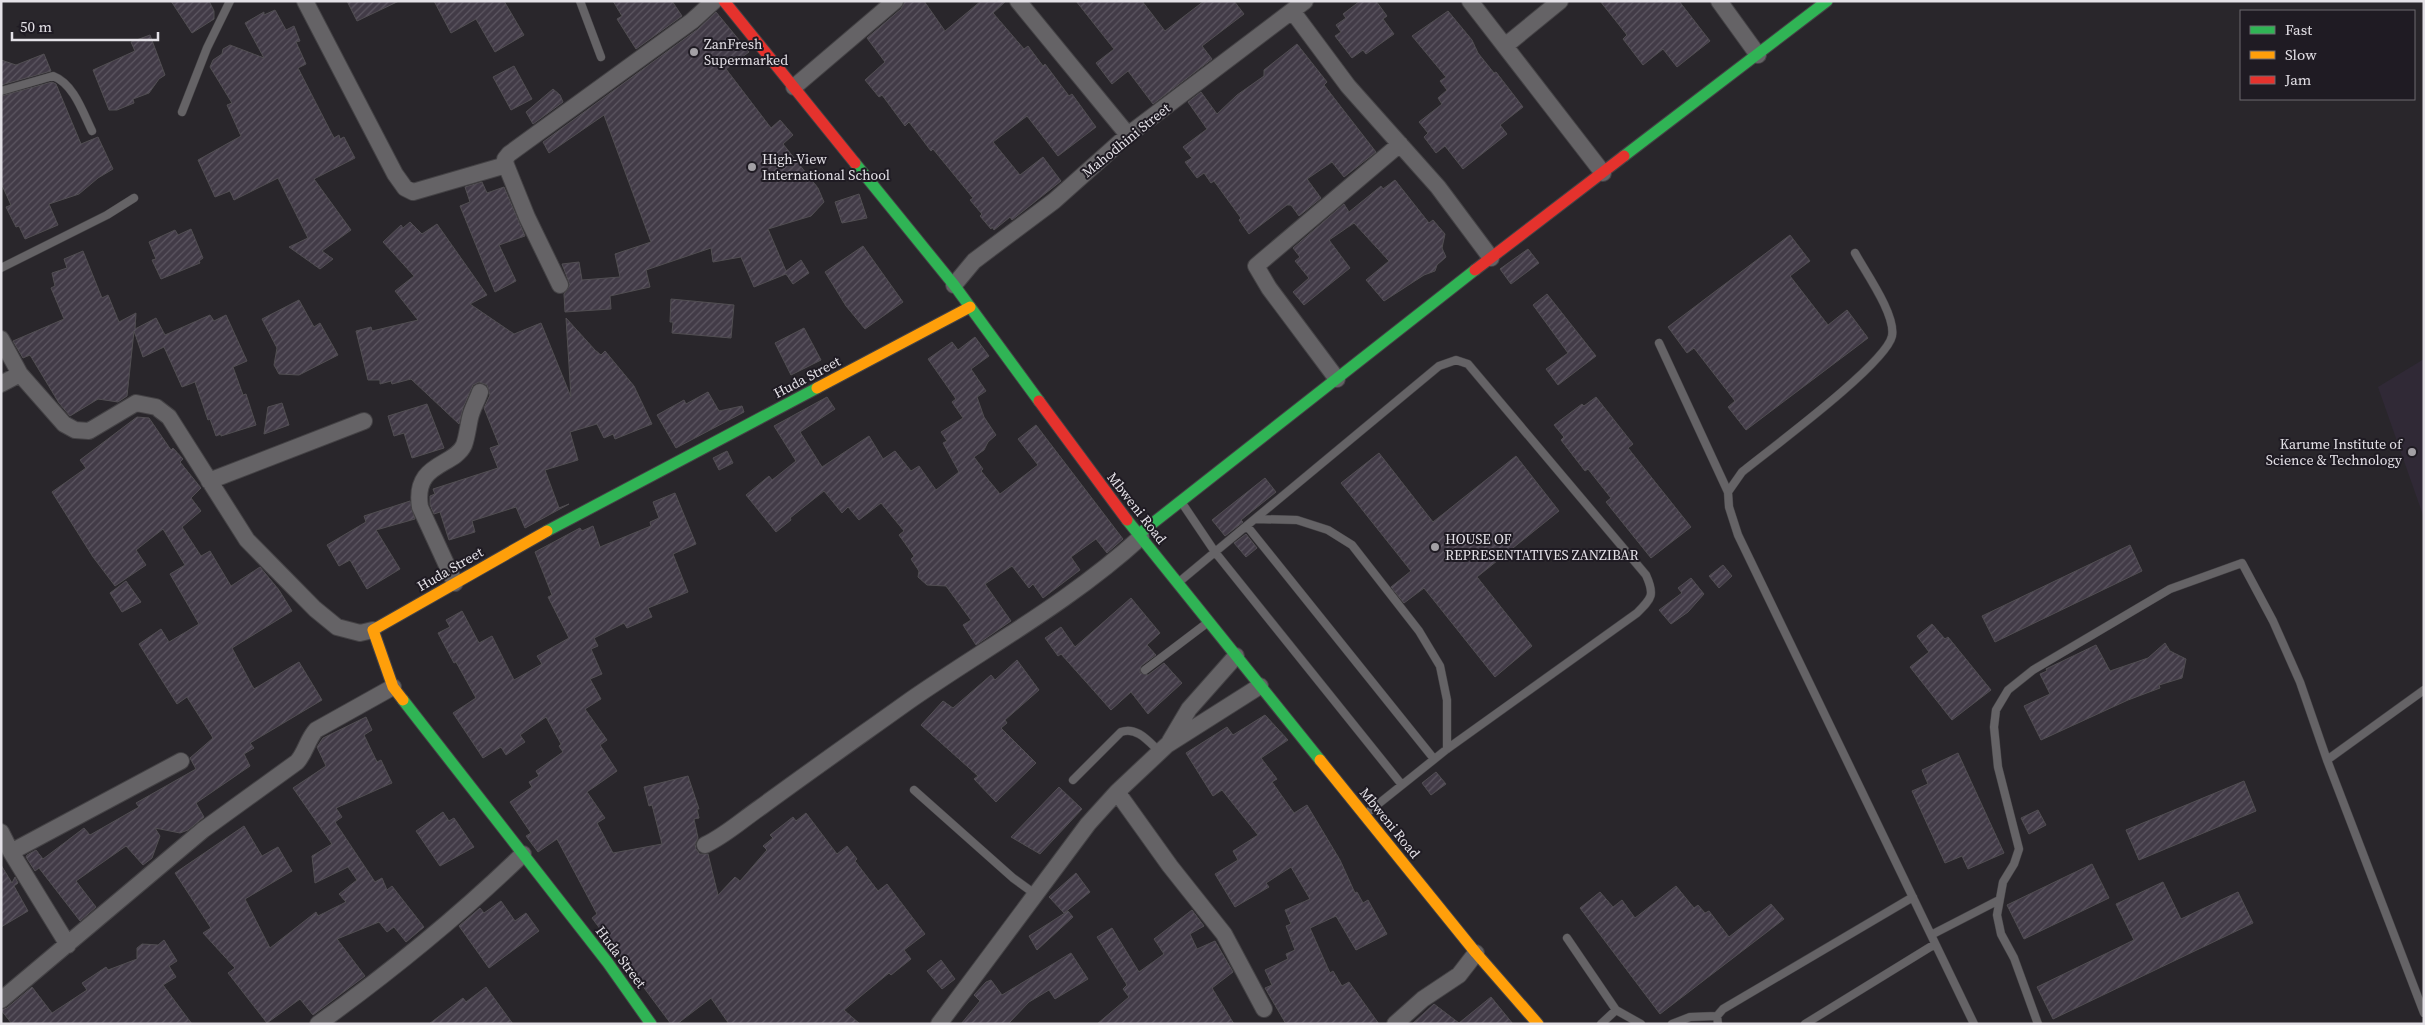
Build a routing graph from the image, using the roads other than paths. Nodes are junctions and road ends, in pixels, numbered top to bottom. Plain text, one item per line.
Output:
1 (230, 1) edge
2 (305, 1) edge
3 (580, 1) edge
4 (714, 1) edge
5 (724, 1) edge
6 (895, 1) edge
7 (1018, 1) edge
8 (1470, 1) edge
9 (1560, 1) edge
10 (1718, 1) edge
11 (1827, 1) edge
12 (1299, 6) edge
13 (1505, 46) junction
14 (1758, 55) junction
15 (601, 57) dead end
16 (794, 87) junction
17 (1, 91) edge
18 (182, 112) dead end
19 (92, 131) dead end
20 (1128, 135) junction
21 (1400, 144) junction
22 (506, 165) junction
23 (1603, 173) junction
24 (134, 198) dead end
25 (1855, 253) dead end
26 (1492, 258) junction
27 (1, 268) edge
28 (560, 285) dead end
29 (954, 285) junction
30 (970, 307) junction
31 (1, 339) edge
32 (1659, 343) dead end
33 (20, 374) junction
34 (1337, 379) junction
35 (1, 384) edge
36 (480, 392) dead end
37 (364, 421) dead end
38 (209, 481) junction
39 (1728, 492) junction
40 (1181, 501) junction
41 (1256, 519) junction
42 (1247, 526) junction
43 (1140, 536) junction
44 (1215, 552) junction
45 (455, 583) junction
46 (1178, 583) junction
47 (1209, 622) junction
48 (373, 630) junction
49 (1236, 656) junction
50 (1145, 670) dead end
51 (1260, 686) junction
52 (393, 687) junction
53 (2424, 690) edge
54 (1163, 749) junction
55 (1447, 749) junction
56 (1434, 759) junction
57 (2327, 760) junction
58 (181, 761) dead end
59 (1073, 780) dead end
60 (1402, 785) junction
61 (914, 790) dead end
62 (1117, 792) junction
63 (1364, 815) junction
64 (1, 832) edge
65 (705, 845) dead end
66 (11, 852) junction
67 (523, 854) junction
68 (1035, 894) junction
69 (1913, 897) junction
70 (1999, 900) junction
71 (1931, 935) junction
72 (1568, 938) dead end
73 (1935, 944) junction
74 (68, 945) junction
75 (1476, 953) junction
76 (1, 1000) edge
77 (1264, 1009) dead end
78 (1616, 1010) junction
79 (2424, 1013) edge
80 (1718, 1020) edge
81 (318, 1024) edge
82 (651, 1024) edge
83 (939, 1024) edge
84 (1395, 1024) edge
85 (1538, 1024) edge
86 (1601, 1024) edge
87 (1641, 1024) edge
88 (1672, 1024) edge
89 (1805, 1024) edge
90 (1974, 1024) edge
91 (2038, 1024) edge

1 - 18 lane
2 - 22 street
3 - 15 lane
4 - 22 street
5 - 16 street, Mbweni Road
6 - 16 street
7 - 20 street
8 - 13 street
9 - 13 street
10 - 14 street
11 - 14 street
12 - 20 street, Mahodhini Street
12 - 21 street
13 - 23 street
14 - 23 street
16 - 29 street, Mbweni Road
17 - 19 lane
20 - 29 street, Mahodhini Street
21 - 26 street
21 - 34 street
22 - 28 street
23 - 26 street
24 - 27 lane
25 - 39 lane
26 - 34 street
29 - 30 street, Mbweni Road
30 - 43 street, Mbweni Road
30 - 45 street, Huda Street
31 - 33 street
32 - 39 lane
33 - 35 street
33 - 38 street
34 - 40 street
36 - 45 street
37 - 38 street
38 - 48 street
39 - 69 lane
40 - 43 street
40 - 44 lane
41 - 42 lane
41 - 55 lane
41 - 55 lane
42 - 44 lane
42 - 56 lane
43 - 46 street, Mbweni Road
43 - 65 street
44 - 46 lane
44 - 60 lane
45 - 48 street, Huda Street
46 - 47 street, Mbweni Road
47 - 49 street, Mbweni Road
47 - 50 lane
48 - 52 street, Huda Street
49 - 51 street, Mbweni Road
49 - 54 street
51 - 54 street
51 - 63 street, Mbweni Road
52 - 67 street, Huda Street
52 - 74 street
53 - 57 lane
54 - 59 lane
54 - 62 street
55 - 56 lane
56 - 60 lane
57 - 70 lane
57 - 79 lane
58 - 66 street
60 - 63 lane
61 - 68 lane
62 - 68 street
62 - 77 street
63 - 75 street, Mbweni Road
64 - 66 street
66 - 74 street
67 - 81 street
67 - 82 street, Huda Street
68 - 83 street
69 - 71 lane
69 - 80 lane
70 - 71 lane
70 - 91 lane
71 - 73 lane
72 - 78 lane
73 - 89 lane
73 - 90 lane
74 - 76 street
75 - 84 street
75 - 85 street, Mbweni Road
78 - 86 lane
78 - 87 lane
80 - 88 lane

